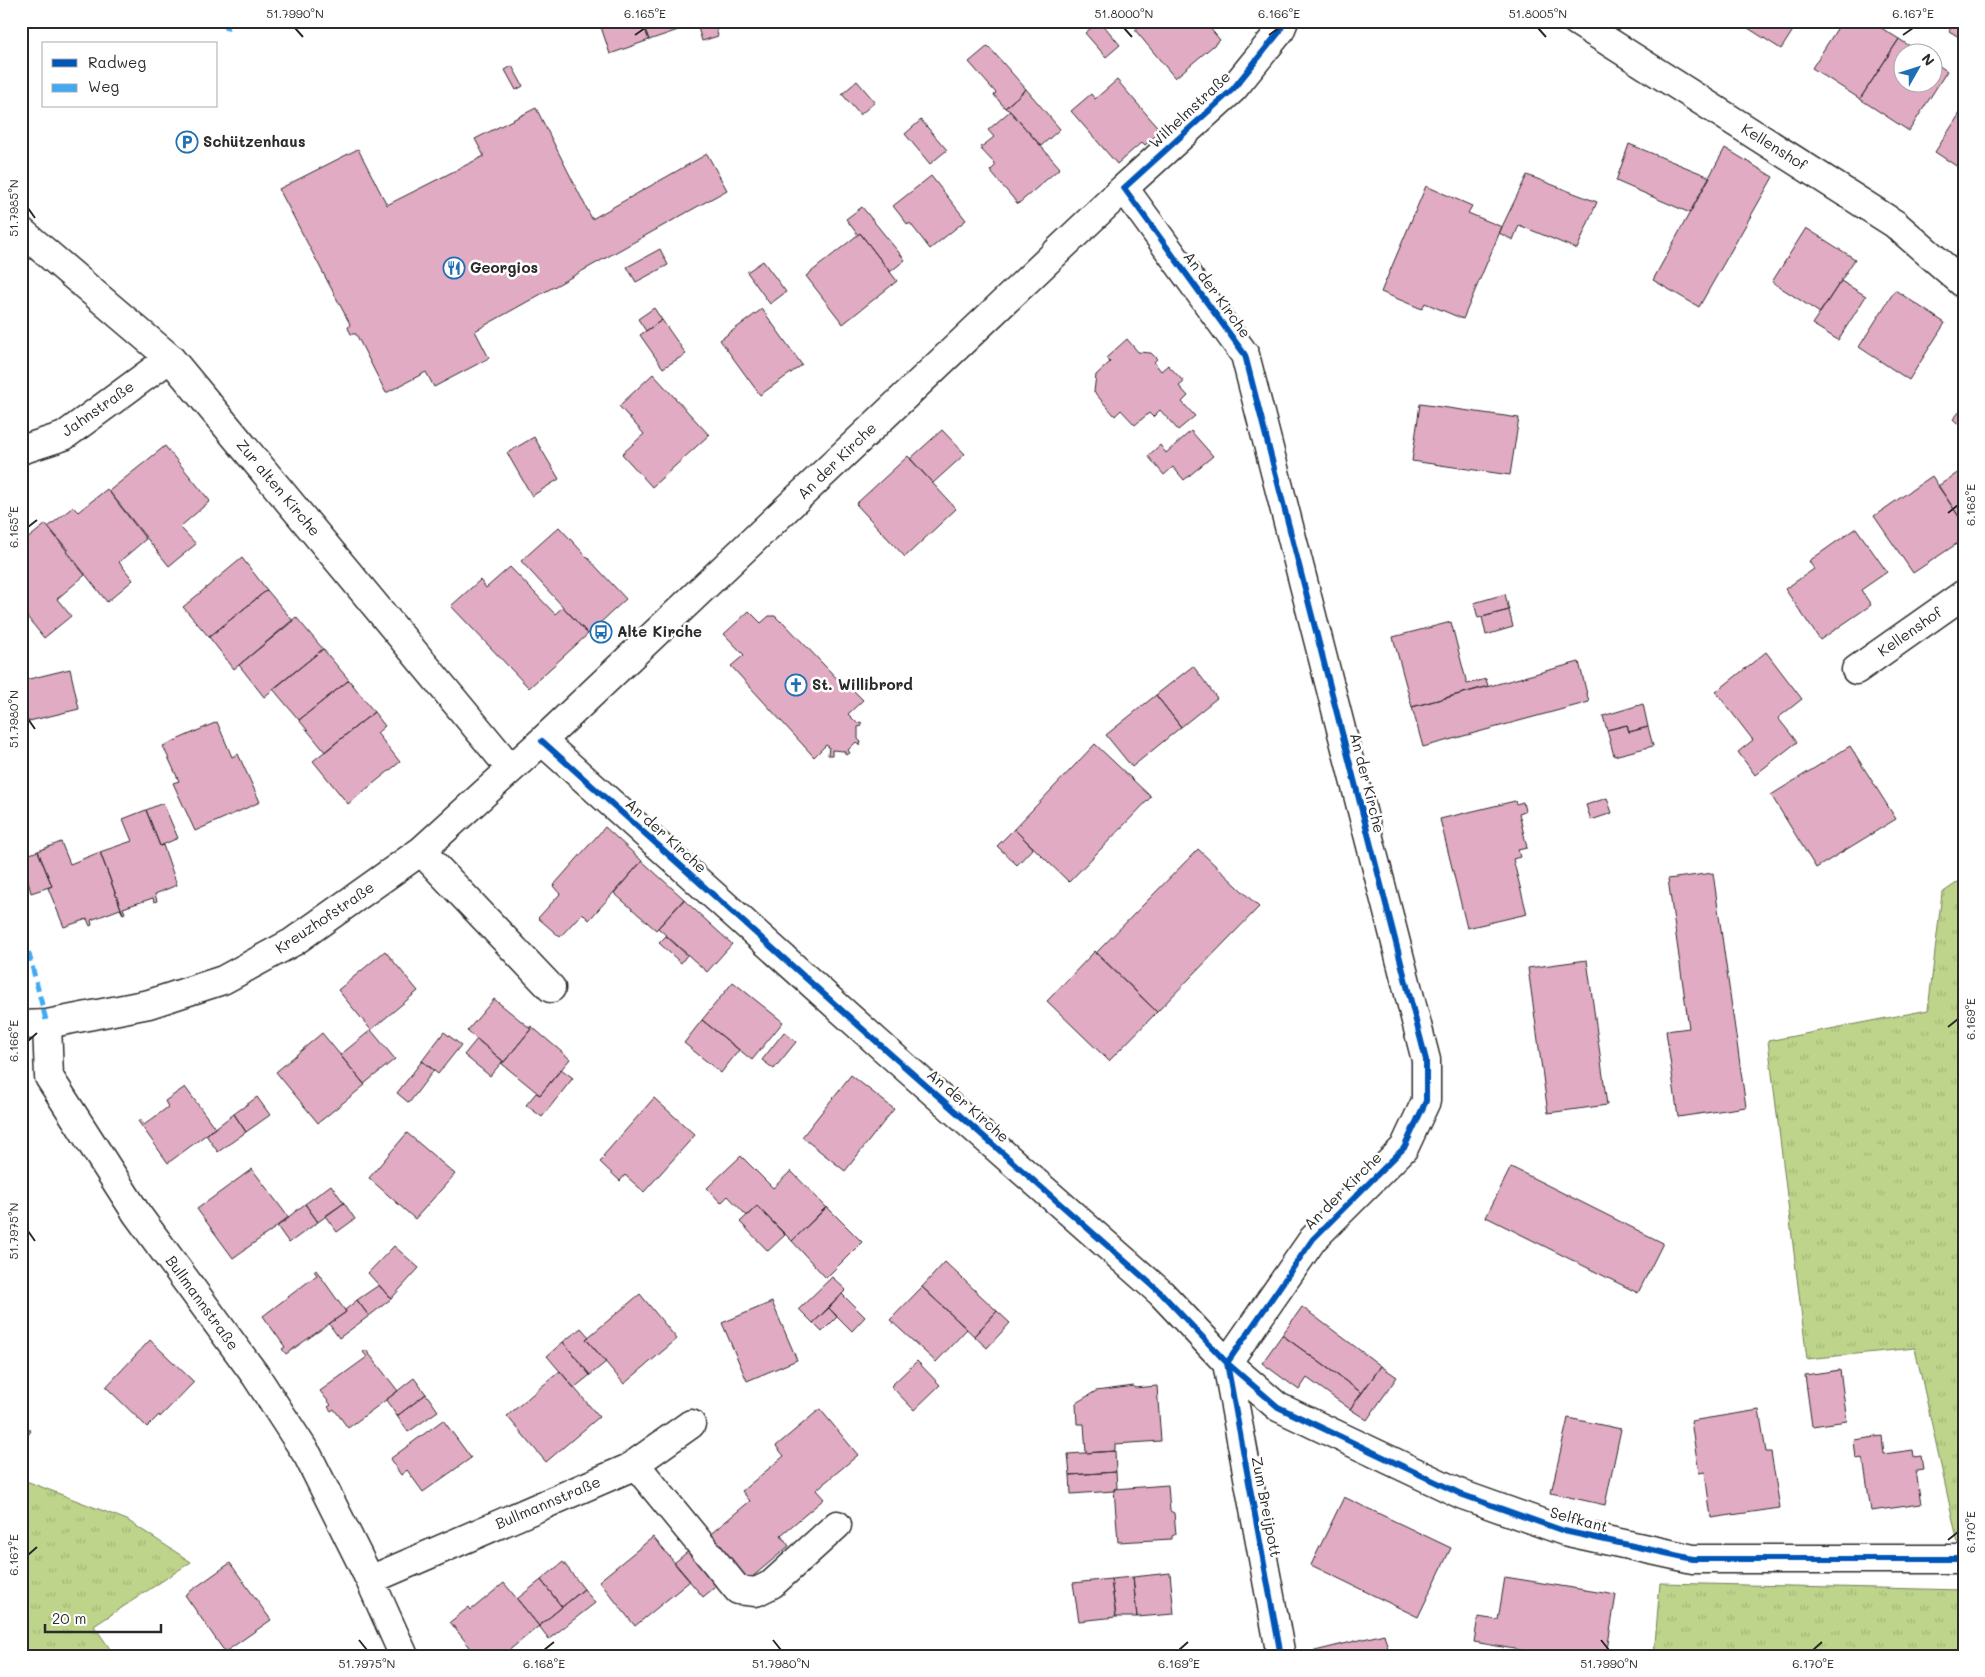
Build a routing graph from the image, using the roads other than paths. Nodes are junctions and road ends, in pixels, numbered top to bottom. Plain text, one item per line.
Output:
1 (1284, 21) edge
2 (1576, 21) edge
3 (1124, 188) junction
4 (21, 231) edge
5 (1964, 284) edge
6 (170, 358) junction
7 (21, 450) edge
8 (1964, 594) edge
9 (1856, 670) dead end
10 (542, 741) junction
11 (511, 769) junction
12 (421, 851) junction
13 (551, 988) dead end
14 (34, 1024) edge
15 (1227, 1362) junction
16 (691, 1424) dead end
17 (635, 1464) junction
18 (837, 1525) dead end
19 (1964, 1559) edge
20 (370, 1580) junction
21 (404, 1656) edge
22 (1281, 1656) edge

1 - 3 street, Wilhelmstraße
2 - 5 street, Kellenshof
3 - 10 street, An der Kirche
3 - 15 street, An der Kirche
4 - 6 street, Zur alten Kirche
6 - 7 street, Jahnstraße
6 - 11 street, Zur alten Kirche
8 - 9 street, Kellenshof
10 - 11 street, Kreuzhofstraße
10 - 15 street, An der Kirche
11 - 12 street, Kreuzhofstraße
12 - 13 street
12 - 14 street, Kreuzhofstraße
14 - 20 street, Bullmannstraße
15 - 19 street, Selfkant
15 - 22 street, Zum Breijpott
16 - 17 street, Bullmannstraße
17 - 18 street
17 - 20 street, Bullmannstraße
20 - 21 street, Bullmannstraße

